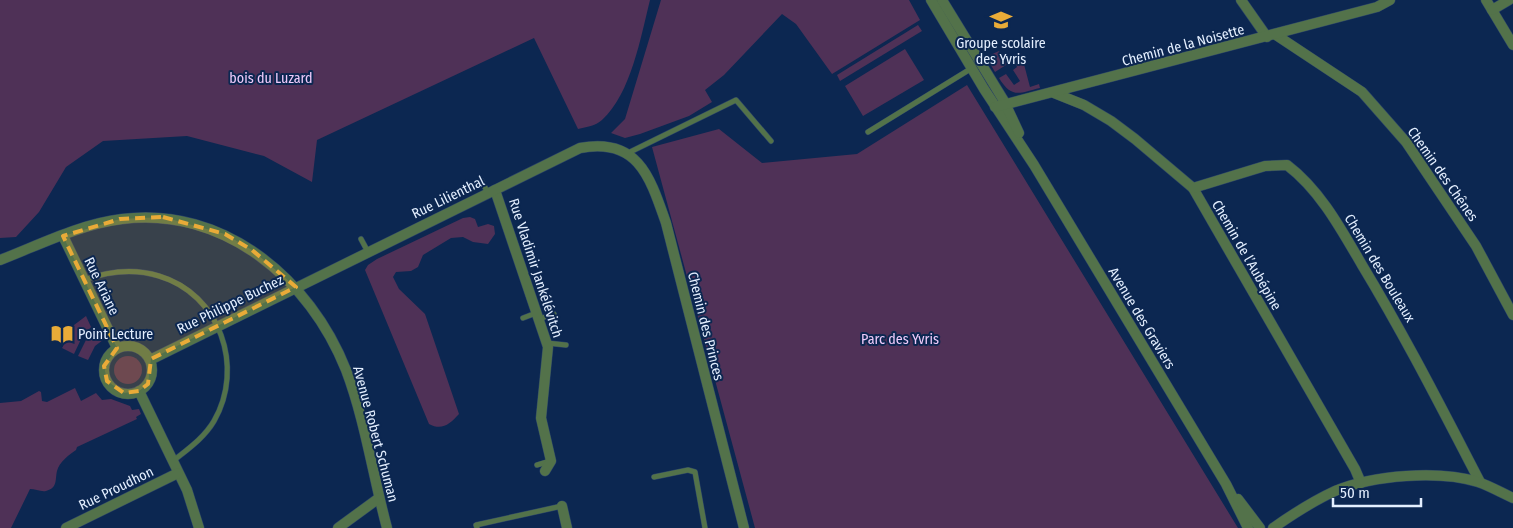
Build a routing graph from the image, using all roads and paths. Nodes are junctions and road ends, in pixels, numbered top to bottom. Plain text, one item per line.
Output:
1 (931, 0) edge
2 (942, 0) edge
3 (1241, 0) edge
4 (1390, 0) edge
5 (1486, 0) edge
6 (1509, 0) edge
7 (1492, 10) junction
8 (1271, 36) junction
9 (1513, 45) edge
10 (976, 66) junction
11 (1054, 93) junction
12 (1000, 106) junction
13 (868, 132) dead end
14 (771, 141) dead end
15 (616, 147) joint
16 (628, 153) junction
17 (481, 180) dead end
18 (1193, 188) junction
19 (492, 192) junction
20 (63, 236) junction
21 (361, 239) dead end
22 (368, 252) junction
23 (0, 260) edge
24 (84, 280) junction
25 (296, 287) junction
26 (554, 314) dead end
27 (538, 315) junction
28 (1513, 315) edge
29 (523, 318) dead end
30 (218, 326) junction
31 (547, 343) junction
32 (566, 345) dead end
33 (117, 348) junction
34 (150, 360) junction
35 (139, 391) junction
36 (172, 462) junction
37 (541, 468) dead end
38 (178, 473) junction
39 (654, 478) dead end
40 (1480, 482) junction
41 (1361, 483) junction
42 (1226, 484) junction
43 (379, 498) junction
44 (1513, 498) edge
45 (562, 506) joint
46 (66, 528) edge
47 (199, 528) edge
48 (338, 528) edge
49 (386, 528) edge
50 (477, 528) edge
51 (567, 528) edge
52 (705, 528) edge
53 (744, 528) edge
54 (1248, 528) edge
55 (1260, 528) edge
56 (1273, 528) edge

1 - 10 street, Avenue des Graviers
2 - 10 street, Avenue des Graviers
3 - 8 street, Chemin des Chênes
4 - 8 street, Chemin de la Noisette
5 - 7 street
6 - 7 street
7 - 9 street
8 - 11 street, Chemin de la Noisette
8 - 28 street, Chemin des Chênes
10 - 12 street, Avenue des Graviers
10 - 13 lane
11 - 12 street, Chemin de la Noisette
11 - 18 street, Chemin de l’Aubépine
12 - 42 street, Avenue des Graviers
14 - 16 lane
15 - 16 street, Chemin des Princes
15 - 19 street, Rue Lilienthal
16 - 53 street, Chemin des Princes
17 - 19 lane
18 - 40 street, Chemin des Bouleaux
18 - 41 street, Chemin de l’Aubépine
19 - 22 street, Rue Lilienthal
19 - 27 street, Rue Vladimir Jankélévitch
20 - 23 street, Avenue Robert Schuman
20 - 24 street, Rue Ariane
20 - 25 street, Avenue Robert Schuman
21 - 22 lane
22 - 25 street, Rue Lilienthal
24 - 30 lane
24 - 33 street, Rue Ariane
25 - 30 street, Rue Philippe Buchez
25 - 43 street, Avenue Robert Schuman
26 - 27 lane
27 - 29 lane
27 - 31 street, Rue Vladimir Jankélévitch
30 - 34 street, Rue Philippe Buchez
30 - 36 lane
31 - 32 lane
31 - 37 street, Rue Vladimir Jankélévitch
33 - 34 street
33 - 35 street
34 - 35 street
35 - 36 street
36 - 38 street
38 - 46 street, Rue Proudhon
38 - 47 street
39 - 52 lane
40 - 41 street
40 - 44 street
41 - 56 street
42 - 54 street, Avenue des Graviers
42 - 55 street, Avenue des Graviers
43 - 48 street
43 - 49 street, Avenue Robert Schuman
45 - 50 lane
45 - 51 street

